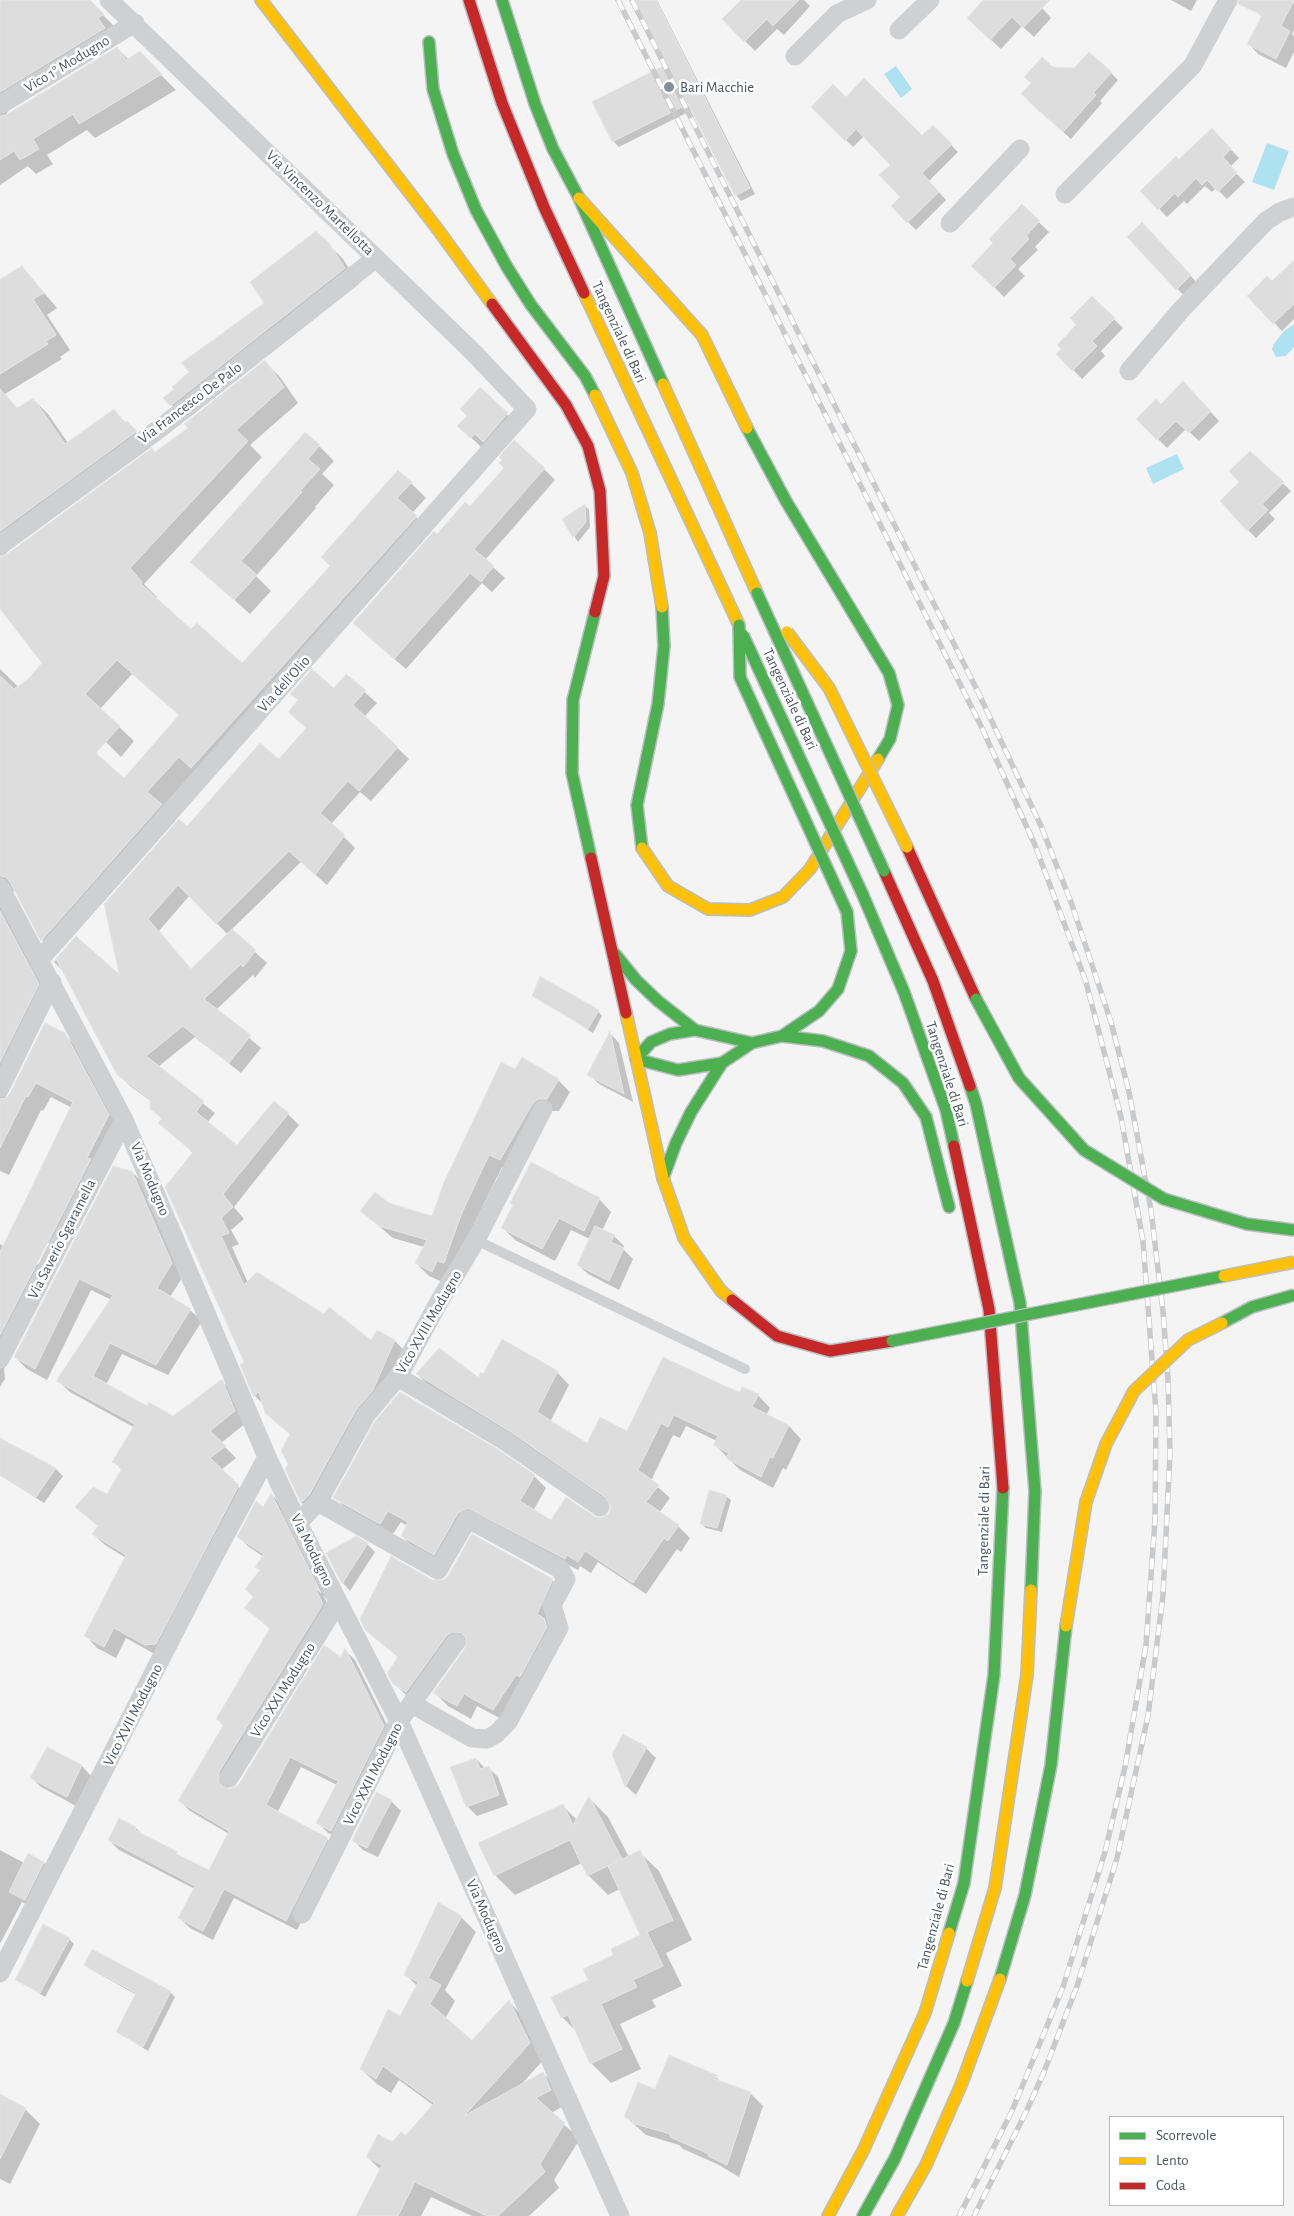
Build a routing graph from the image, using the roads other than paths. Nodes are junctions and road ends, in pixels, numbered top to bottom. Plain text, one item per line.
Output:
1 (109, 0) edge
2 (260, 0) edge
3 (469, 0) edge
4 (502, 0) edge
5 (867, 0) edge
6 (930, 0) edge
7 (1228, 0) edge
8 (135, 23) junction
9 (295, 27) dead end
10 (899, 30) dead end
11 (428, 42) dead end
12 (305, 55) junction
13 (795, 56) dead end
14 (0, 105) edge
15 (1020, 150) dead end
16 (1065, 194) dead end
17 (579, 198) junction
18 (1294, 207) edge
19 (950, 223) dead end
20 (376, 258) junction
21 (1129, 371) dead end
22 (527, 409) joint
23 (0, 545) edge
24 (757, 594) junction
25 (739, 625) junction
26 (0, 887) edge
27 (612, 951) junction
28 (40, 960) junction
29 (52, 982) junction
30 (695, 1030) junction
31 (782, 1036) junction
32 (752, 1043) junction
33 (636, 1059) junction
34 (722, 1063) junction
35 (0, 1088) edge
36 (543, 1109) dead end
37 (124, 1120) junction
38 (663, 1178) junction
39 (952, 1222) dead end
40 (1294, 1230) edge
41 (476, 1240) junction
42 (965, 1258) dead end
43 (1294, 1262) edge
44 (1294, 1295) edge
45 (989, 1309) junction
46 (0, 1359) edge
47 (745, 1369) dead end
48 (398, 1377) junction
49 (268, 1457) junction
50 (318, 1502) junction
51 (600, 1507) dead end
52 (298, 1523) junction
53 (338, 1602) junction
54 (456, 1642) dead end
55 (412, 1704) junction
56 (399, 1721) junction
57 (229, 1778) dead end
58 (302, 1914) dead end
59 (0, 1973) edge
60 (620, 2216) edge
61 (828, 2216) edge
62 (862, 2216) edge
63 (898, 2216) edge

1 - 8 street, Via Vincenzo Martellotta
2 - 12 highway
3 - 25 highway, Tangenziale di Bari
4 - 17 highway, Tangenziale di Bari
5 - 13 street
6 - 10 street
7 - 16 street
8 - 14 street, Vico 1° Modugno
8 - 20 street, Via Vincenzo Martellotta
9 - 12 highway
11 - 17 highway
12 - 27 highway
15 - 19 street
17 - 24 highway, Tangenziale di Bari
18 - 21 street
20 - 22 street, Via Vincenzo Martellotta
20 - 23 street, Via Francesco De Palo
22 - 28 street, Via dell'Olio
24 - 40 highway, bridge
24 - 62 highway, Tangenziale di Bari, bridge
25 - 31 highway, bridge
25 - 45 highway, Tangenziale di Bari, bridge
26 - 28 street, Via Modugno
27 - 30 highway
27 - 33 highway
28 - 29 street, Via Modugno
29 - 35 street
29 - 37 street, Via Modugno
30 - 32 highway
30 - 33 highway
31 - 32 highway
31 - 39 highway
32 - 34 highway
33 - 34 highway
33 - 38 highway
34 - 38 highway
36 - 41 street, Vico XVIII Modugno
37 - 46 street, Via Saverio Sgaramella
37 - 49 street, Via Modugno
38 - 43 highway, bridge
41 - 47 lane
41 - 48 street, Vico XVIII Modugno
42 - 45 highway
44 - 63 highway, bridge
45 - 61 highway, Tangenziale di Bari
48 - 50 street, Vico XVIII Modugno
48 - 51 street
49 - 52 street, Via Modugno
49 - 59 street, Vico XVII Modugno
50 - 52 street, Vico XVIII Modugno
50 - 55 street
52 - 53 street, Via Modugno
53 - 56 street, Via Modugno
53 - 57 street, Vico XXI Modugno
54 - 55 street, Vico XXII Modugno
55 - 56 street, Vico XXII Modugno
56 - 58 street, Vico XXII Modugno
56 - 60 street, Via Modugno

